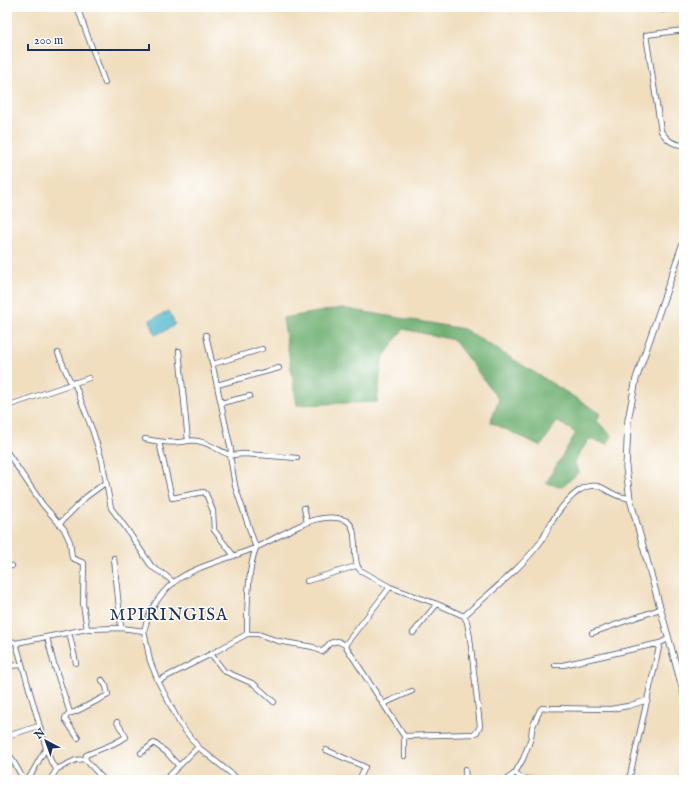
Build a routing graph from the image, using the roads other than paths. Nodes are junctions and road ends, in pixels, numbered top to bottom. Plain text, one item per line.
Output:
1 (77, 7) edge
2 (672, 7) edge
3 (663, 10) dead end
4 (684, 30) edge
5 (105, 82) dead end
6 (684, 145) edge
7 (684, 240) edge
8 (206, 335) dead end
9 (262, 349) dead end
10 (179, 350) dead end
11 (58, 353) dead end
12 (213, 364) junction
13 (279, 368) dead end
14 (89, 378) dead end
15 (72, 383) junction
16 (217, 385) junction
17 (250, 396) dead end
18 (221, 404) junction
19 (7, 406) edge
20 (145, 438) dead end
21 (188, 441) junction
22 (159, 442) junction
23 (7, 452) edge
24 (230, 455) junction
25 (297, 458) dead end
26 (105, 483) junction
27 (630, 499) junction
28 (304, 508) dead end
29 (307, 522) junction
30 (60, 524) junction
31 (256, 548) junction
32 (234, 556) junction
33 (114, 558) dead end
34 (356, 566) junction
35 (307, 580) dead end
36 (174, 583) junction
37 (390, 587) junction
38 (437, 604) junction
39 (660, 609) junction
40 (464, 616) junction
41 (121, 628) junction
42 (86, 629) junction
43 (144, 631) junction
44 (69, 632) junction
45 (413, 633) dead end
46 (592, 633) dead end
47 (247, 634) junction
48 (47, 637) junction
49 (7, 639) edge
50 (668, 639) junction
51 (16, 643) junction
52 (660, 643) junction
53 (345, 645) junction
54 (211, 654) junction
55 (76, 663) dead end
56 (22, 665) junction
57 (555, 665) dead end
58 (7, 666) edge
59 (102, 680) dead end
60 (158, 681) junction
61 (412, 691) dead end
62 (684, 694) edge
63 (648, 700) junction
64 (274, 702) dead end
65 (383, 704) junction
66 (70, 713) junction
67 (117, 722) dead end
68 (40, 726) junction
69 (7, 736) edge
70 (404, 736) junction
71 (78, 738) dead end
72 (198, 747) junction
73 (46, 748) junction
74 (326, 750) dead end
75 (8, 752) edge
76 (141, 753) dead end
77 (404, 756) dead end
78 (85, 758) junction
79 (178, 765) junction
80 (56, 769) junction
81 (465, 769) dead end
82 (515, 773) junction
83 (24, 780) edge
84 (28, 780) edge
85 (50, 780) edge
86 (104, 780) edge
87 (165, 780) edge
88 (239, 780) edge
89 (359, 780) edge
90 (466, 780) edge
91 (506, 780) edge
92 (533, 780) edge
93 (629, 780) edge

1 - 5 street
2 - 3 street
4 - 6 street
7 - 27 main road
8 - 12 street
9 - 12 street
10 - 21 street
11 - 15 street
12 - 16 street
13 - 16 street
14 - 15 street
15 - 19 street
15 - 26 street
16 - 18 street
17 - 18 street
18 - 24 street
20 - 22 street
21 - 22 street
21 - 24 street
22 - 32 street
23 - 30 street
24 - 25 street
24 - 31 street
26 - 30 street
26 - 36 street
27 - 39 main road
27 - 40 street
28 - 29 street
29 - 31 street
29 - 34 street
30 - 42 street
31 - 32 street
31 - 47 street
32 - 36 street
33 - 41 street
34 - 35 street
34 - 37 street
36 - 43 street
37 - 38 street
37 - 53 street
38 - 40 street
38 - 45 street
39 - 46 street
39 - 50 main road
40 - 70 street
41 - 42 street
41 - 43 street
42 - 44 street
43 - 60 street
44 - 48 street
44 - 55 street
47 - 53 street
47 - 54 street
48 - 51 street
48 - 66 street
49 - 51 street
50 - 52 street
50 - 62 main road
51 - 56 street
52 - 57 street
52 - 63 street
53 - 65 street
54 - 60 street
54 - 64 street
56 - 58 street
56 - 68 street
59 - 66 street
60 - 72 street
61 - 65 street
63 - 82 street
63 - 93 street
65 - 70 street
66 - 71 street
67 - 78 street
68 - 69 street
68 - 73 street
70 - 77 street
72 - 79 street
72 - 88 street
73 - 80 street
73 - 84 street
74 - 89 street
75 - 83 street
76 - 79 street
78 - 80 street
78 - 86 street
79 - 87 street
80 - 85 street
81 - 90 street
82 - 91 street
82 - 92 street

